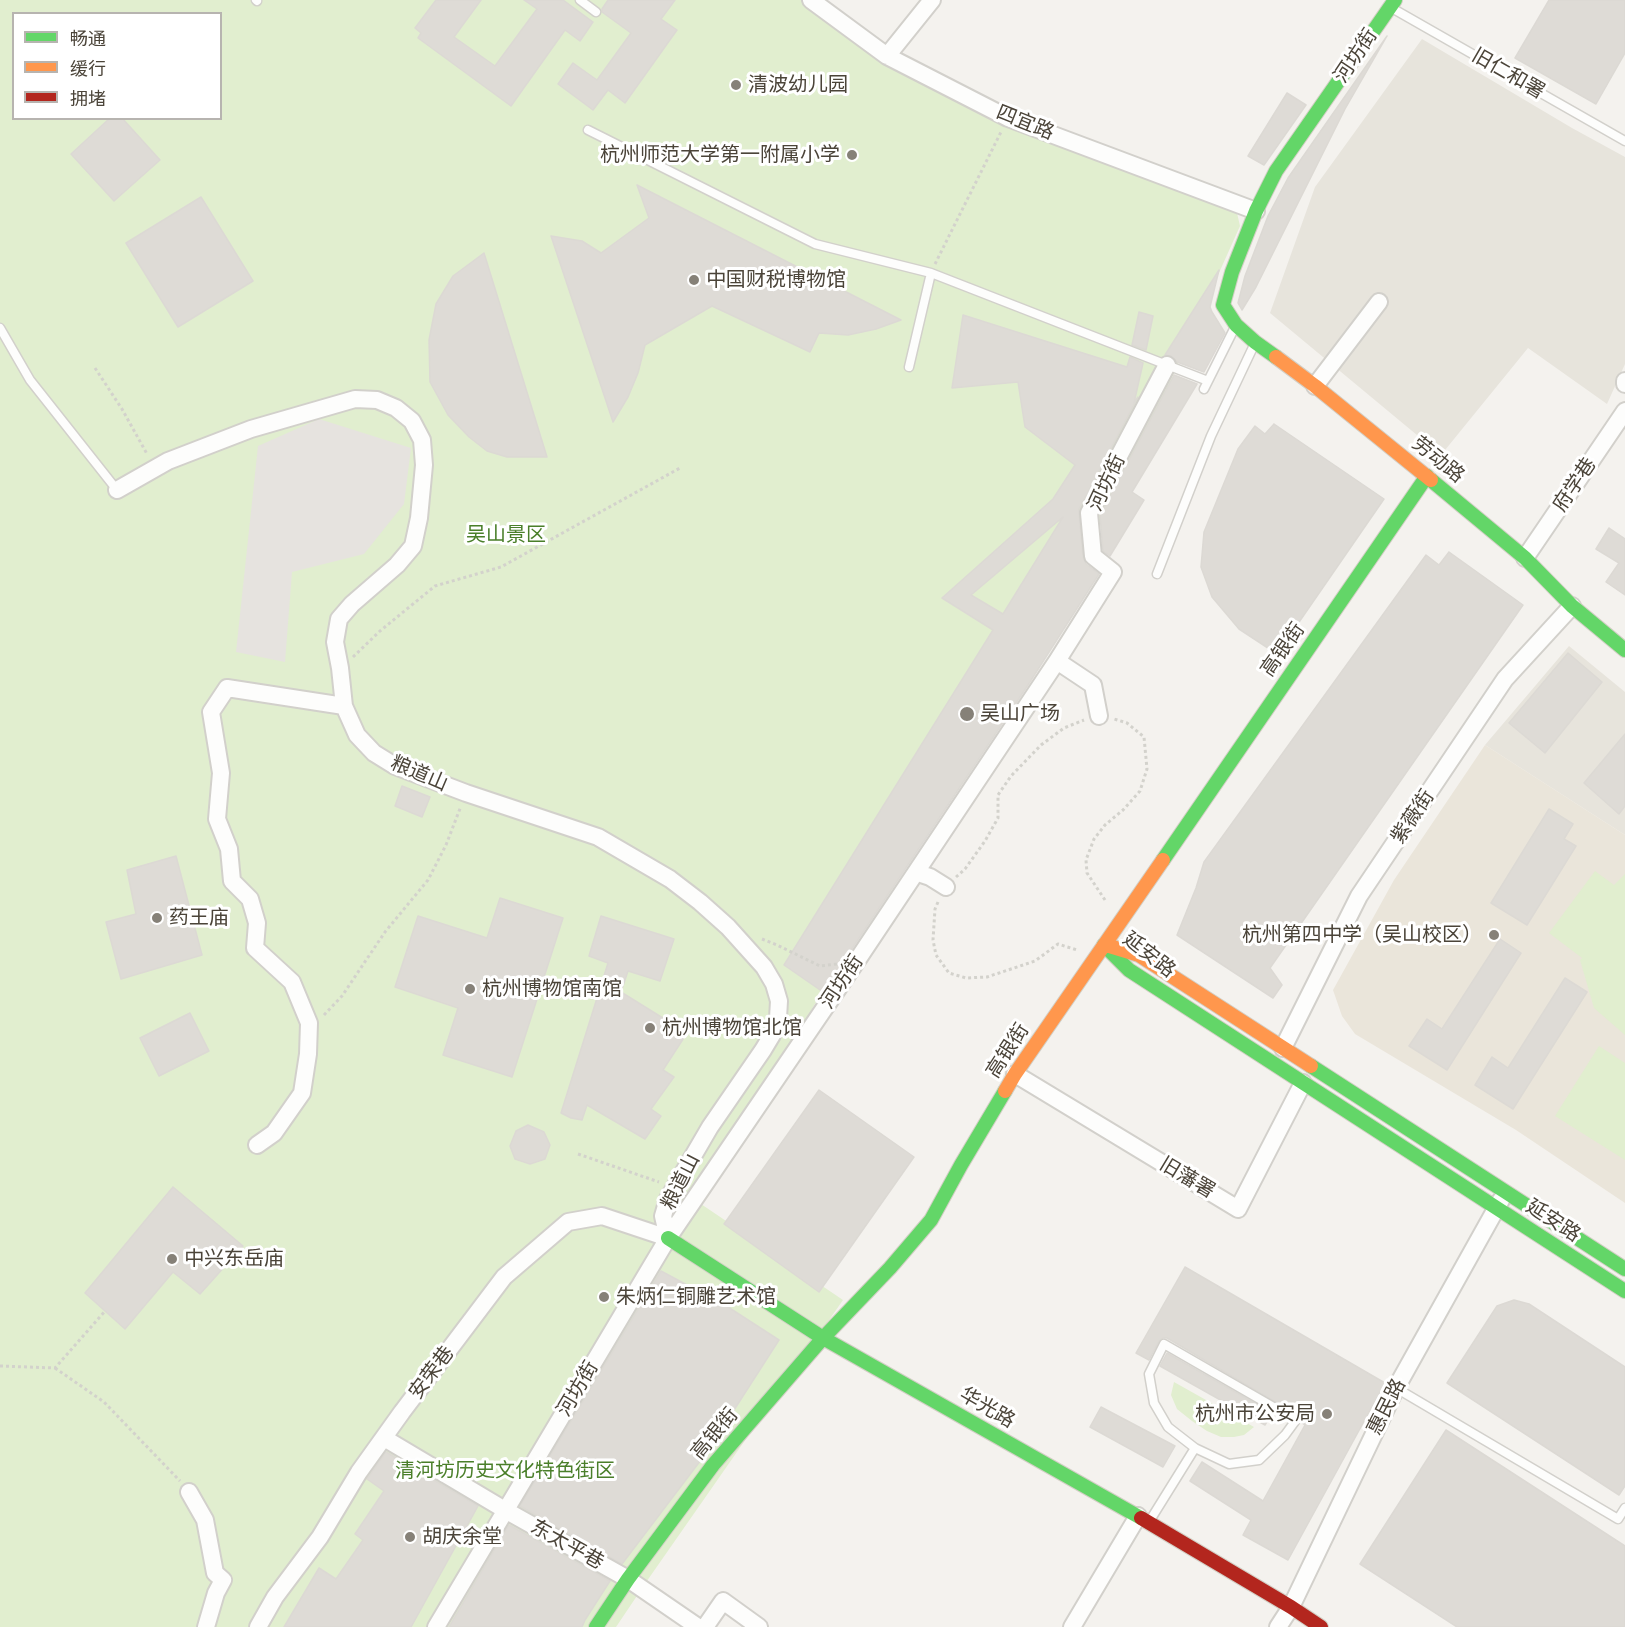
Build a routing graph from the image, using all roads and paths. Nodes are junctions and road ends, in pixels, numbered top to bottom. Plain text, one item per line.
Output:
1 (580, 0) edge
2 (811, 0) edge
3 (932, 0) edge
4 (1392, 3) edge
5 (596, 12) dead end
6 (887, 56) junction
7 (1008, 118) junction
8 (588, 130) dead end
9 (1625, 141) edge
10 (1256, 211) junction
11 (931, 273) junction
12 (1379, 302) dead end
13 (1223, 305) joint
14 (1236, 325) junction
15 (0, 328) edge
16 (1255, 342) junction
17 (1167, 365) junction
18 (909, 367) dead end
19 (95, 368) dead end
20 (1315, 386) junction
21 (1625, 411) edge
22 (680, 468) dead end
23 (155, 469) junction
24 (1427, 476) junction
25 (117, 490) joint
26 (1525, 558) junction
27 (1158, 574) dead end
28 (1572, 606) junction
29 (1625, 650) edge
30 (1057, 662) junction
31 (340, 668) junction
32 (344, 706) junction
33 (1099, 716) junction
34 (465, 794) junction
35 (921, 874) dead end
36 (946, 887) junction
37 (1105, 900) dead end
38 (758, 938) dead end
39 (1104, 945) junction
40 (1077, 950) dead end
41 (843, 963) dead end
42 (309, 1030) junction
43 (1283, 1048) junction
44 (1015, 1074) junction
45 (1303, 1083) junction
46 (257, 1145) dead end
47 (578, 1155) dead end
48 (675, 1188) junction
49 (1505, 1192) junction
50 (1496, 1208) junction
51 (668, 1238) junction
52 (1625, 1269) edge
53 (1625, 1290) edge
54 (105, 1311) dead end
55 (824, 1338) junction
56 (0, 1366) edge
57 (55, 1368) junction
58 (1396, 1388) junction
59 (384, 1437) junction
60 (1195, 1448) junction
61 (189, 1492) joint
62 (1625, 1508) edge
63 (505, 1510) junction
64 (1144, 1519) junction
65 (628, 1579) junction
66 (1291, 1607) junction
67 (206, 1627) edge
68 (258, 1627) edge
69 (436, 1627) edge
70 (597, 1627) edge
71 (698, 1627) edge
72 (705, 1627) edge
73 (759, 1627) edge
74 (1072, 1627) edge
75 (1278, 1627) edge
76 (1321, 1627) edge

1 - 5 lane
2 - 6 street, 四宜路
3 - 6 street
4 - 9 lane, 旧仁和署
4 - 10 street, 河坊街
6 - 7 street, 四宜路
7 - 10 street, 四宜路
7 - 11 path
8 - 11 lane
10 - 13 street, 河坊街
11 - 17 lane
11 - 18 lane
12 - 20 street
13 - 14 street, 劳动路
14 - 16 street, 劳动路
14 - 17 lane
15 - 25 lane
16 - 20 street, 劳动路
16 - 27 lane
17 - 30 street, 河坊街
19 - 23 path
20 - 24 street, 劳动路
21 - 26 street, 府学巷
22 - 31 path
23 - 25 street, 粮道山
23 - 31 street, 粮道山
24 - 26 street, 劳动路
24 - 39 street, 高银街
26 - 28 street, 劳动路
28 - 29 street, 劳动路
28 - 43 street, 紫薇街
30 - 33 street
30 - 51 street, 河坊街
31 - 32 street, 粮道山
32 - 34 street, 粮道山
32 - 42 street
33 - 36 path
33 - 37 path
34 - 42 path
34 - 48 street, 粮道山
35 - 36 street
36 - 40 path
38 - 41 path
39 - 43 street, 延安路
39 - 44 street, 高银街
39 - 45 street, 延安路
42 - 46 street
43 - 49 street, 延安路
44 - 45 street, 旧藩署
44 - 55 street, 高银街
45 - 50 street, 延安路
47 - 48 path
48 - 51 street, 粮道山
49 - 50 street, 惠民路
49 - 52 street, 延安路
50 - 53 street, 延安路
50 - 58 street, 惠民路
51 - 55 street, 华光路
51 - 59 street, 安荣巷
51 - 63 street, 河坊街
54 - 57 path
55 - 64 street, 华光路
55 - 65 street, 高银街
56 - 57 path
57 - 61 path
58 - 62 lane
58 - 66 street, 惠民路
59 - 63 street, 东太平巷
59 - 68 street, 安荣巷
60 - 60 lane
60 - 64 lane
61 - 67 street
63 - 65 street, 东太平巷
63 - 69 street, 河坊街
64 - 66 street, 华光路
64 - 74 street
65 - 70 street, 高银街
65 - 71 street, 东太平巷
66 - 75 street, 惠民路
66 - 76 street, 华光路
72 - 73 street

